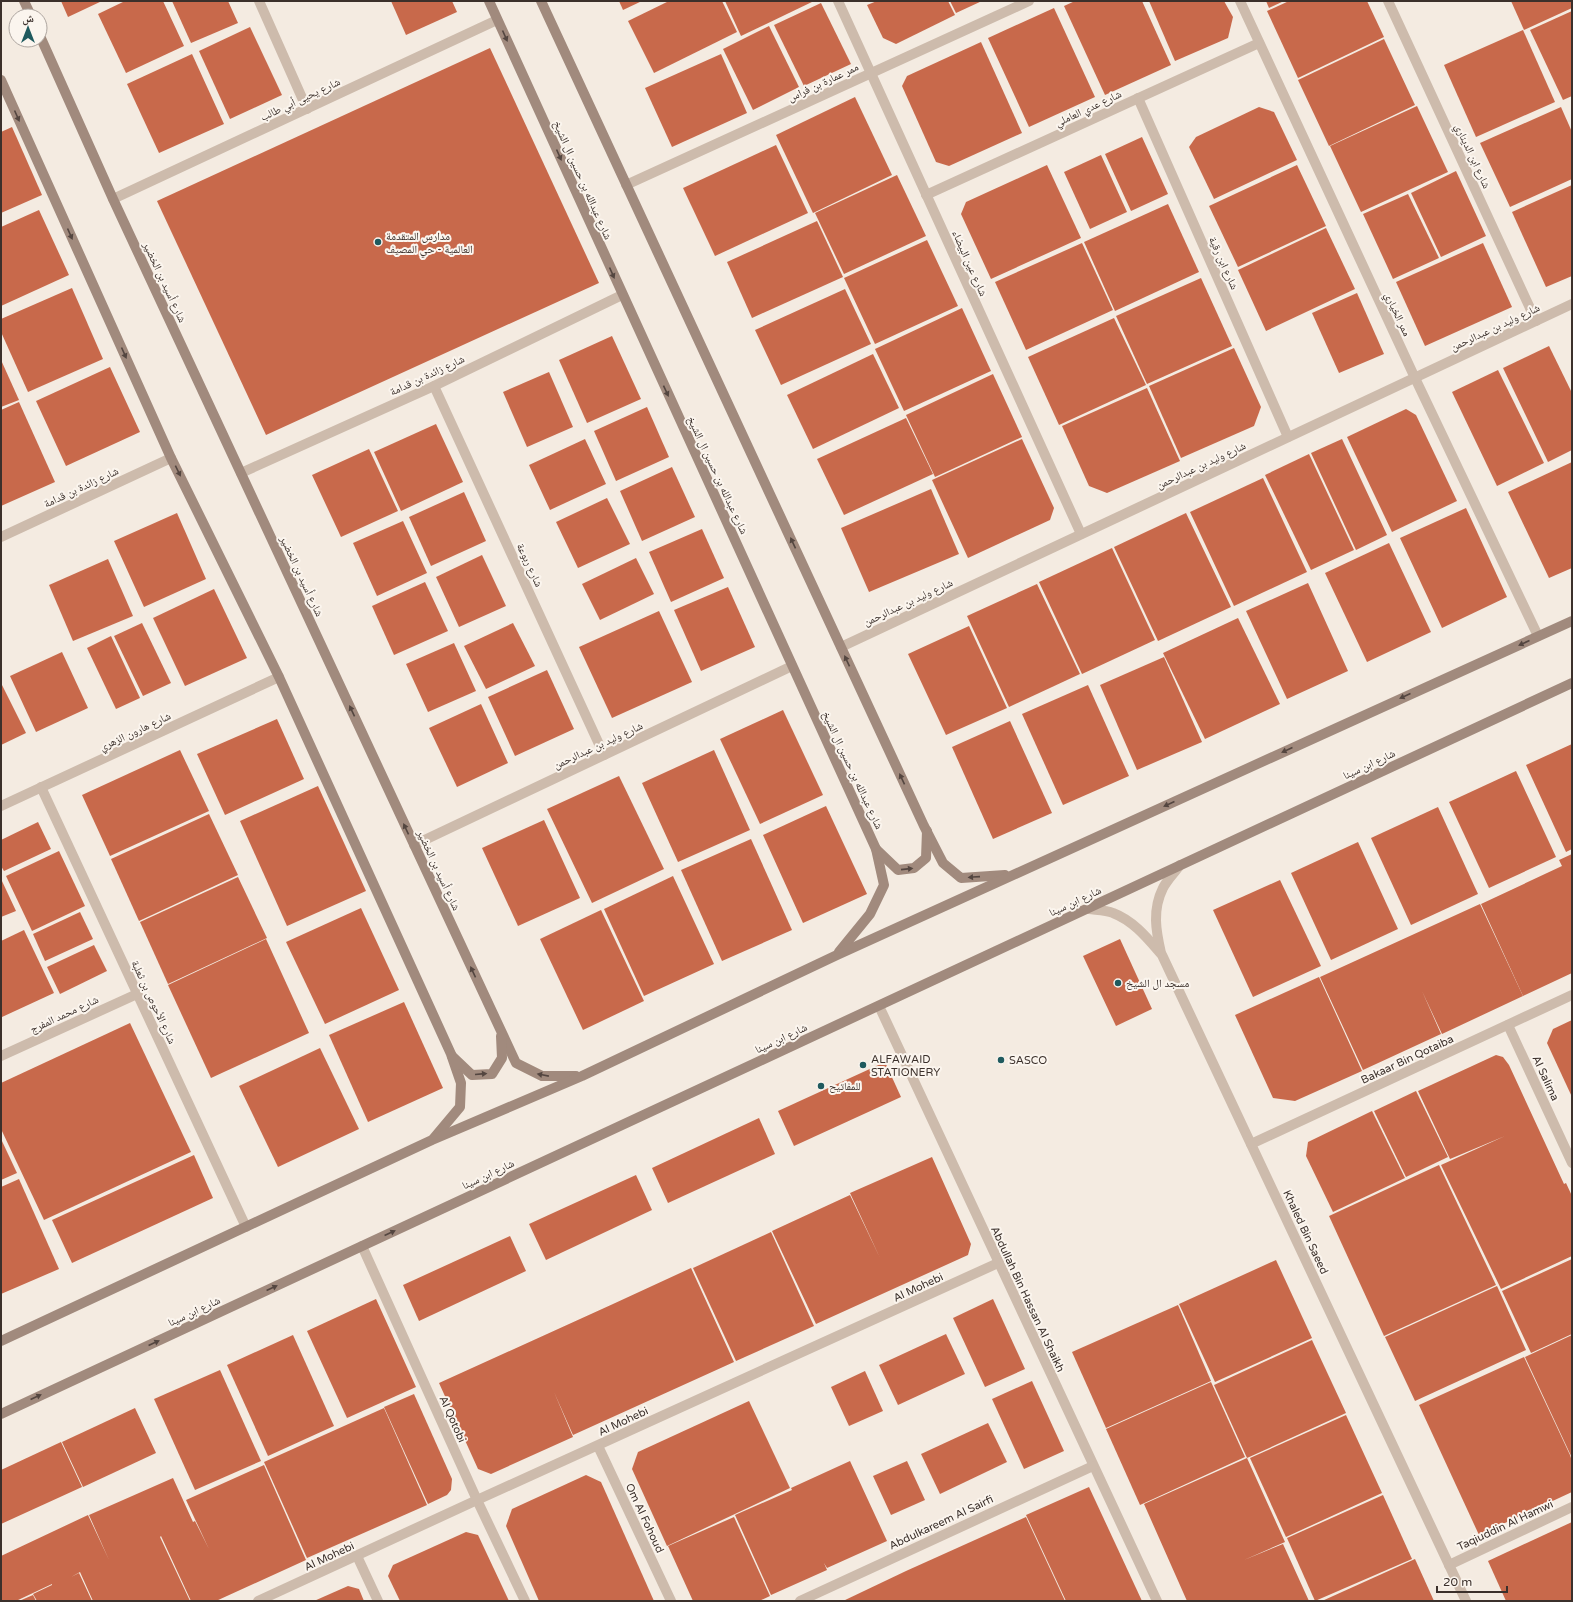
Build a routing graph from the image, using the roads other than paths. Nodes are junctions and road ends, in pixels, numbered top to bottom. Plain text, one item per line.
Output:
1 (259, 1) edge
2 (488, 1) edge
3 (541, 1) edge
4 (838, 1) edge
5 (1029, 1) edge
6 (1240, 1) edge
7 (1388, 1) edge
8 (497, 20) junction
9 (1260, 43) junction
10 (45, 48) edge
11 (871, 73) junction
12 (1, 80) edge
13 (1138, 98) junction
14 (307, 109) junction
15 (626, 185) junction
16 (926, 195) junction
17 (113, 199) junction
18 (622, 295) junction
19 (1572, 304) edge
20 (1536, 321) junction
21 (1415, 378) junction
22 (434, 386) junction
23 (1288, 437) junction
24 (171, 458) junction
25 (241, 473) junction
26 (1080, 534) junction
27 (1, 538) edge
28 (1572, 621) edge
29 (1538, 636) junction
30 (841, 646) junction
31 (792, 666) junction
32 (279, 677) junction
33 (1572, 683) edge
34 (604, 755) junction
35 (41, 787) junction
36 (1, 806) edge
37 (927, 831) junction
38 (414, 845) junction
39 (876, 849) junction
40 (1180, 865) junction
41 (1013, 874) junction
42 (1089, 909) junction
43 (837, 955) junction
44 (1162, 955) junction
45 (137, 994) junction
46 (1572, 995) edge
47 (879, 1006) junction
48 (1508, 1025) junction
49 (501, 1032) junction
50 (451, 1054) junction
51 (1, 1056) edge
52 (582, 1076) junction
53 (432, 1140) junction
54 (1251, 1144) junction
55 (1572, 1163) edge
56 (246, 1227) junction
57 (362, 1246) junction
58 (998, 1263) junction
59 (1, 1341) edge
60 (1, 1414) edge
61 (598, 1446) junction
62 (1092, 1466) junction
63 (477, 1500) junction
64 (1572, 1507) edge
65 (357, 1556) junction
66 (1449, 1565) junction
67 (258, 1601) edge
68 (378, 1601) edge
69 (525, 1601) edge
70 (671, 1601) edge
71 (800, 1601) edge
72 (1157, 1601) edge
73 (1466, 1601) edge

1 - 14 street
2 - 8 street, شارع عبدالله بن حسين ال الشيخ
3 - 15 street
4 - 11 street, شارع عين البيضاء
5 - 11 street, ممر عمارة بن فراس
6 - 9 street, ممر الخياري
7 - 20 street, شارع ابن الديناري
8 - 14 street, شارع يحيى أبي طالب
8 -> 18 street, شارع عبدالله بن حسين ال الشيخ
9 - 13 street, شارع عدي العاملي
9 - 21 street, ممر الخياري
10 - 17 street, شارع أسيد بن الخضير
11 - 15 street, ممر عمارة بن فراس
11 - 16 street, شارع عين البيضاء
12 -> 24 street
13 - 16 street, شارع عدي العاملي
13 - 23 street, شارع ابن رقية
14 - 17 street, شارع يحيى أبي طالب
30 -> 15 street
16 - 26 street, شارع عين البيضاء
17 - 25 street, شارع أسيد بن الخضير
18 - 22 street, شارع زائدة بن قدامة
18 -> 31 street, شارع عبدالله بن حسين ال الشيخ
19 - 20 street, شارع وليد بن عبدالرحمن
20 - 21 street, شارع وليد بن عبدالرحمن
21 - 23 street, شارع وليد بن عبدالرحمن
21 - 29 street, ممر الخياري
22 - 25 street, شارع زائدة بن قدامة
22 - 34 street, شارع ربوعة
23 - 26 street, شارع وليد بن عبدالرحمن
24 - 27 street, شارع زائدة بن قدامة
24 -> 32 street
38 -> 25 street, شارع أسيد بن الخضير
26 - 30 street, شارع وليد بن عبدالرحمن
28 - 29 street
29 -> 41 street
37 -> 30 street
31 - 34 street, شارع وليد بن عبدالرحمن
31 - 39 street, شارع عبدالله بن حسين ال الشيخ
32 - 35 street, شارع هارون الزهري
32 - 50 street
33 - 40 street, شارع ابن سينا
34 - 38 street, شارع وليد بن عبدالرحمن
35 - 36 street, شارع هارون الزهري
35 - 45 street, شارع الأحوص بن ثعلبة
39 -> 37 street
41 -> 37 street
49 -> 38 street, شارع أسيد بن الخضير
39 - 43 street, شارع عبدالله بن حسين ال الشيخ
40 - 42 street, شارع ابن سينا
40 - 44 street
41 - 43 street
42 - 44 street, Khaled Bin Saeed
42 - 47 street, شارع ابن سينا
43 - 52 street
44 - 54 street, Khaled Bin Saeed
45 - 51 street, شارع محمد المفرج
45 - 56 street, شارع الأحوص بن ثعلبة
46 - 48 street, Bakaar Bin Qotaiba
57 -> 47 street, شارع ابن سينا
47 - 58 street, Abdullah Bin Hassan Al Shaikh
48 - 54 street, Bakaar Bin Qotaiba
48 - 55 street, Al Salima
50 -> 49 street
52 -> 49 street, شارع أسيد بن الخضير
50 - 53 street
52 - 53 street
53 - 56 street
54 - 66 street, Khaled Bin Saeed
56 - 59 street
60 -> 57 street, شارع ابن سينا
57 - 63 street, Al Qotobi
58 - 61 street, Al Mohebi
58 - 62 street, Abdullah Bin Hassan Al Shaikh
61 - 63 street, Al Mohebi
61 - 70 street, Om Al Fohoud
62 - 71 street, Abdulkareem Al Sairfi
62 - 72 street, Abdullah Bin Hassan Al Shaikh
63 - 65 street, Al Mohebi
63 - 69 street, Al Qotobi
64 - 66 street, Taqiuddin Al Hamwi
65 - 67 street, Al Mohebi
65 - 68 street
66 - 73 street, Khaled Bin Saeed

